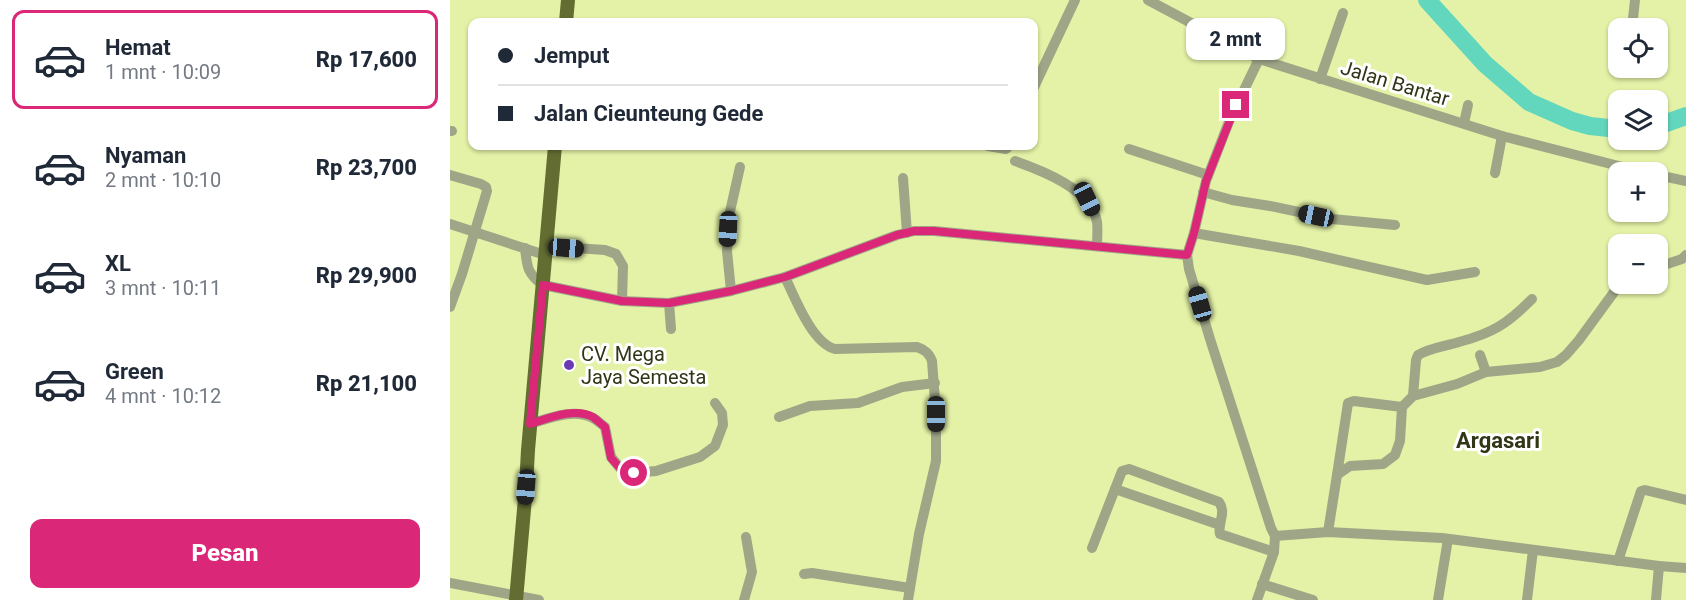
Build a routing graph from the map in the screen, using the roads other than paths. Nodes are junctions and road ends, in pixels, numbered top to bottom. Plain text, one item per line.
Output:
1 (568, 0) edge
2 (1075, 0) edge
3 (1148, 0) edge
4 (1635, 0) edge
5 (1342, 13) dead end
6 (566, 18) edge
7 (1633, 18) edge
8 (1259, 59) junction
9 (1038, 79) edge
10 (1320, 79) junction
11 (1468, 105) dead end
12 (1464, 123) junction
13 (1502, 136) junction
14 (1129, 149) dead end
15 (555, 150) edge
16 (1016, 161) dead end
17 (1608, 163) edge
18 (740, 167) dead end
19 (1495, 173) dead end
20 (450, 175) edge
21 (1208, 175) junction
22 (903, 177) dead end
23 (1668, 178) edge
24 (1686, 181) edge
25 (1203, 192) junction
26 (450, 224) edge
27 (1395, 225) dead end
28 (476, 232) junction
29 (907, 233) junction
30 (1194, 233) junction
31 (1096, 246) junction
32 (525, 248) junction
33 (546, 251) junction
34 (1187, 255) junction
35 (1685, 258) edge
36 (1668, 264) edge
37 (450, 270) edge
38 (1475, 272) dead end
39 (462, 274) junction
40 (785, 277) junction
41 (543, 285) junction
42 (731, 291) junction
43 (1613, 294) edge
44 (1532, 299) dead end
45 (622, 301) junction
46 (669, 303) junction
47 (450, 307) edge
48 (671, 329) dead end
49 (1480, 355) dead end
50 (1486, 372) junction
51 (935, 383) junction
52 (1413, 396) junction
53 (715, 403) dead end
54 (1402, 407) junction
55 (779, 417) dead end
56 (530, 424) junction
57 (1337, 476) junction
58 (1116, 489) junction
59 (1686, 500) edge
60 (1220, 525) junction
61 (1328, 532) junction
62 (1275, 536) junction
63 (746, 537) dead end
64 (1448, 539) junction
65 (1092, 548) dead end
66 (1533, 550) junction
67 (1274, 552) junction
68 (1618, 561) junction
69 (1659, 566) junction
70 (1686, 568) edge
71 (804, 574) dead end
72 (450, 583) edge
73 (1262, 584) junction
74 (910, 588) junction
75 (516, 598) edge
76 (539, 600) edge
77 (744, 600) edge
78 (908, 600) edge
79 (1257, 600) edge
80 (1313, 600) edge
81 (1438, 600) edge
82 (1527, 600) edge
83 (1656, 600) edge

1 - 6 main road
2 - 9 street
3 - 8 street, Jalan Bantar
4 - 7 street
5 - 10 street
8 - 10 street, Jalan Bantar
8 - 21 street
10 - 12 street, Jalan Bantar
11 - 12 street
12 - 13 street, Jalan Bantar
13 - 17 street, Jalan Bantar
13 - 19 street
14 - 21 street
15 - 33 main road
16 - 31 street
18 - 42 street
20 - 28 street
21 - 25 street
22 - 29 street
23 - 24 street
25 - 27 street
25 - 30 street
26 - 28 street
28 - 32 street
28 - 39 street
29 - 31 street
29 - 40 street
30 - 34 street
30 - 38 street
31 - 34 street
32 - 33 street
32 - 41 street
33 - 41 main road
33 - 45 street
34 - 62 street
35 - 36 street
37 - 39 street
39 - 47 street
40 - 42 street
40 - 51 street
41 - 45 street
41 - 56 main road
42 - 46 street
43 - 50 street
44 - 52 street
45 - 46 street
46 - 48 street
49 - 50 street
50 - 52 street
51 - 55 street
51 - 74 street
52 - 54 street
53 - 56 street
54 - 57 street
54 - 57 street
56 - 75 main road
57 - 61 street
58 - 60 street
58 - 60 street
58 - 65 street
59 - 68 street
60 - 67 street
61 - 62 street
61 - 64 street
62 - 67 street
63 - 77 street
64 - 66 street
64 - 81 street
66 - 68 street
66 - 82 street
67 - 73 street
68 - 69 street
69 - 70 street
69 - 83 street
71 - 74 street
72 - 75 street
73 - 79 street
73 - 80 street
74 - 78 street
75 - 76 street

